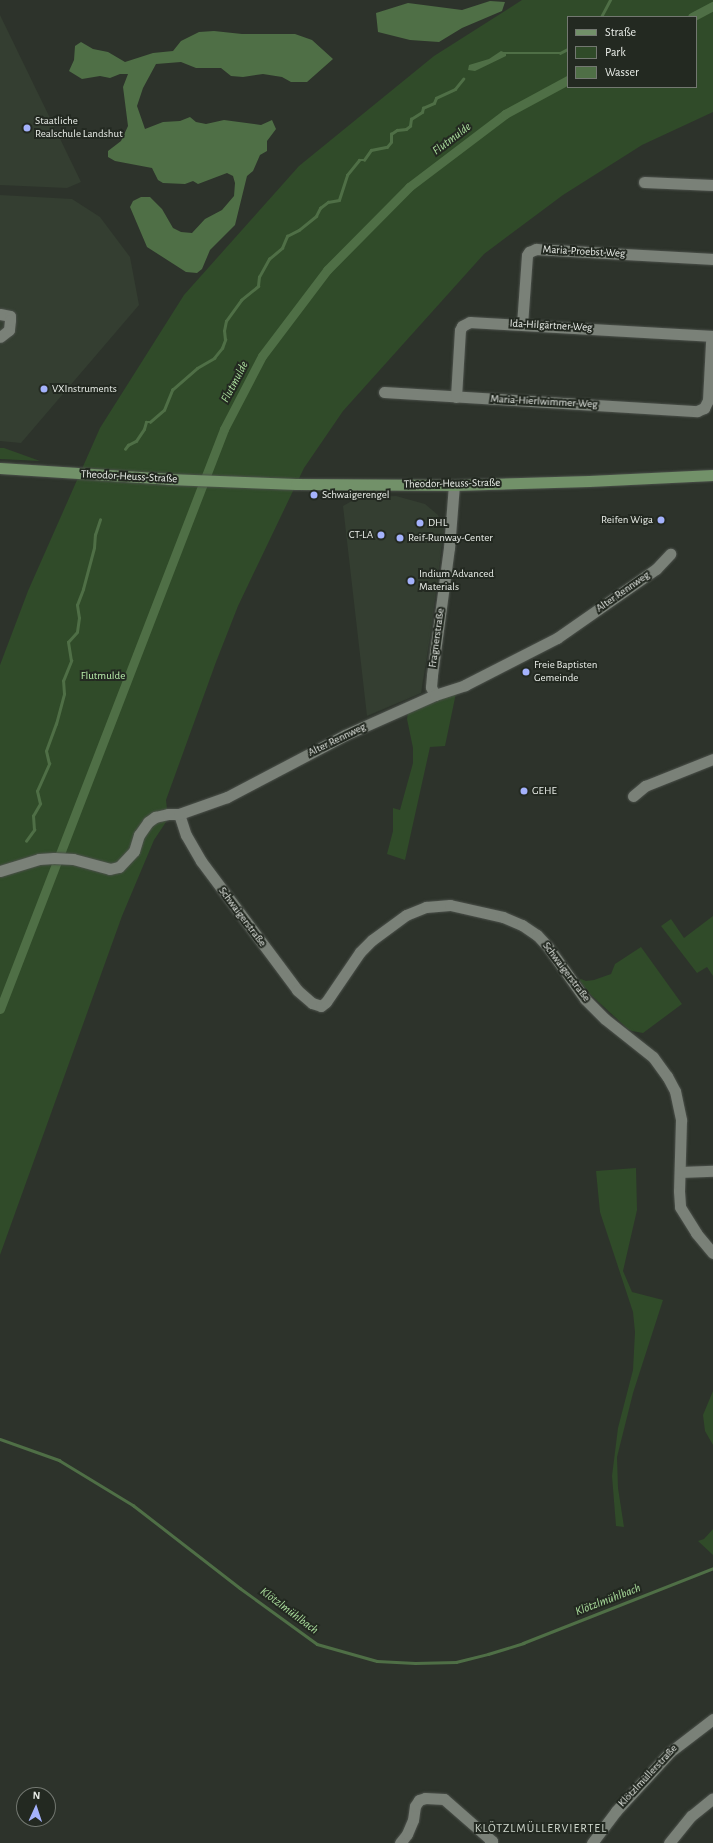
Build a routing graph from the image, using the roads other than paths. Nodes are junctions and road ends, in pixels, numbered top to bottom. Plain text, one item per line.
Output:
1 (644, 182) dead end
2 (713, 185) edge
3 (713, 259) edge
4 (0, 314) edge
5 (522, 325) junction
6 (713, 336) edge
7 (0, 337) edge
8 (384, 392) dead end
9 (456, 397) junction
10 (0, 468) edge
11 (712, 474) edge
12 (454, 485) junction
13 (670, 554) dead end
14 (435, 695) junction
15 (713, 759) edge
16 (633, 796) dead end
17 (179, 814) junction
18 (0, 871) edge
19 (713, 1171) edge
20 (680, 1172) junction
21 (713, 1253) edge
22 (713, 1719) edge
23 (713, 1798) edge
24 (400, 1843) edge
25 (490, 1843) edge
26 (592, 1843) edge
27 (669, 1843) edge

1 - 2 street
3 - 5 street, Maria-Proebst-Weg
4 - 7 street
5 - 6 street, Ida-Hilgärtner-Weg
5 - 9 street, Ida-Hilgärtner-Weg
6 - 9 street, Maria-Hierlwimmer-Weg
8 - 9 street, Maria-Hierlwimmer-Weg
10 - 12 main road, Theodor-Heuss-Straße
11 - 12 main road, Theodor-Heuss-Straße
12 - 14 street, Fragnerstraße
13 - 14 street, Alter Rennweg
14 - 17 street, Alter Rennweg
15 - 16 street
17 - 18 street, Alter Rennweg
17 - 20 street, Schwaigerstraße
19 - 20 street
20 - 21 street, Schwaigerstraße
22 - 26 street, Klötzlmüllerstraße
23 - 27 street
24 - 25 street

